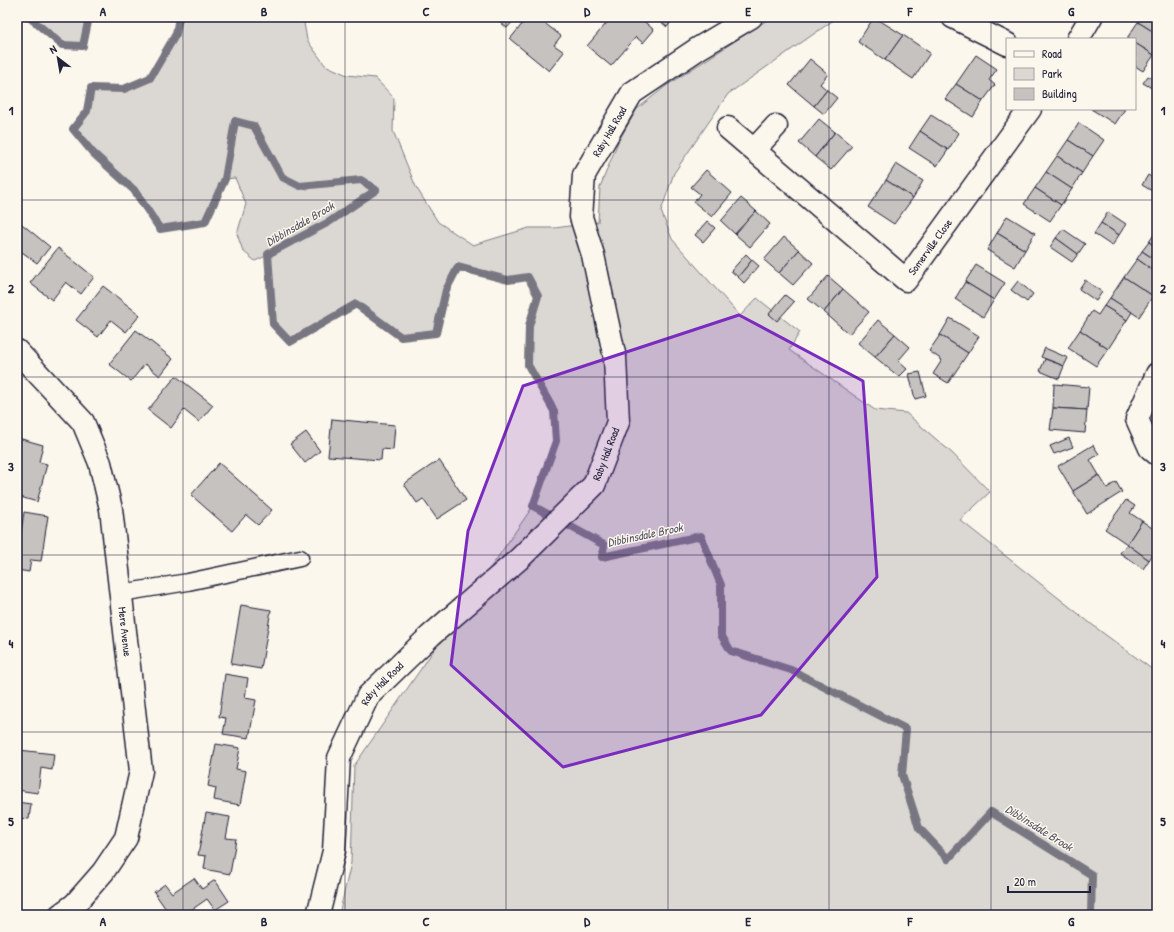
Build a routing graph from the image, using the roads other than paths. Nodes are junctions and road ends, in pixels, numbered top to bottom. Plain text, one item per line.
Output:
1 (751, 17) edge
2 (952, 17) edge
3 (1091, 17) edge
4 (1079, 38) edge
5 (1006, 44) edge
6 (1029, 110) edge
7 (776, 126) dead end
8 (728, 128) dead end
9 (754, 150) junction
10 (19, 358) edge
11 (1157, 374) edge
12 (1157, 454) edge
13 (300, 558) dead end
14 (121, 593) junction
15 (60, 915) edge
16 (318, 915) edge

1 - 16 street, Raby Hall Road
2 - 5 street
3 - 4 street
6 - 9 street, Somerville Close
7 - 9 street
8 - 9 street, Somerville Close
10 - 14 street, Mere Avenue
11 - 12 street
13 - 14 lane
14 - 15 street, Mere Avenue

